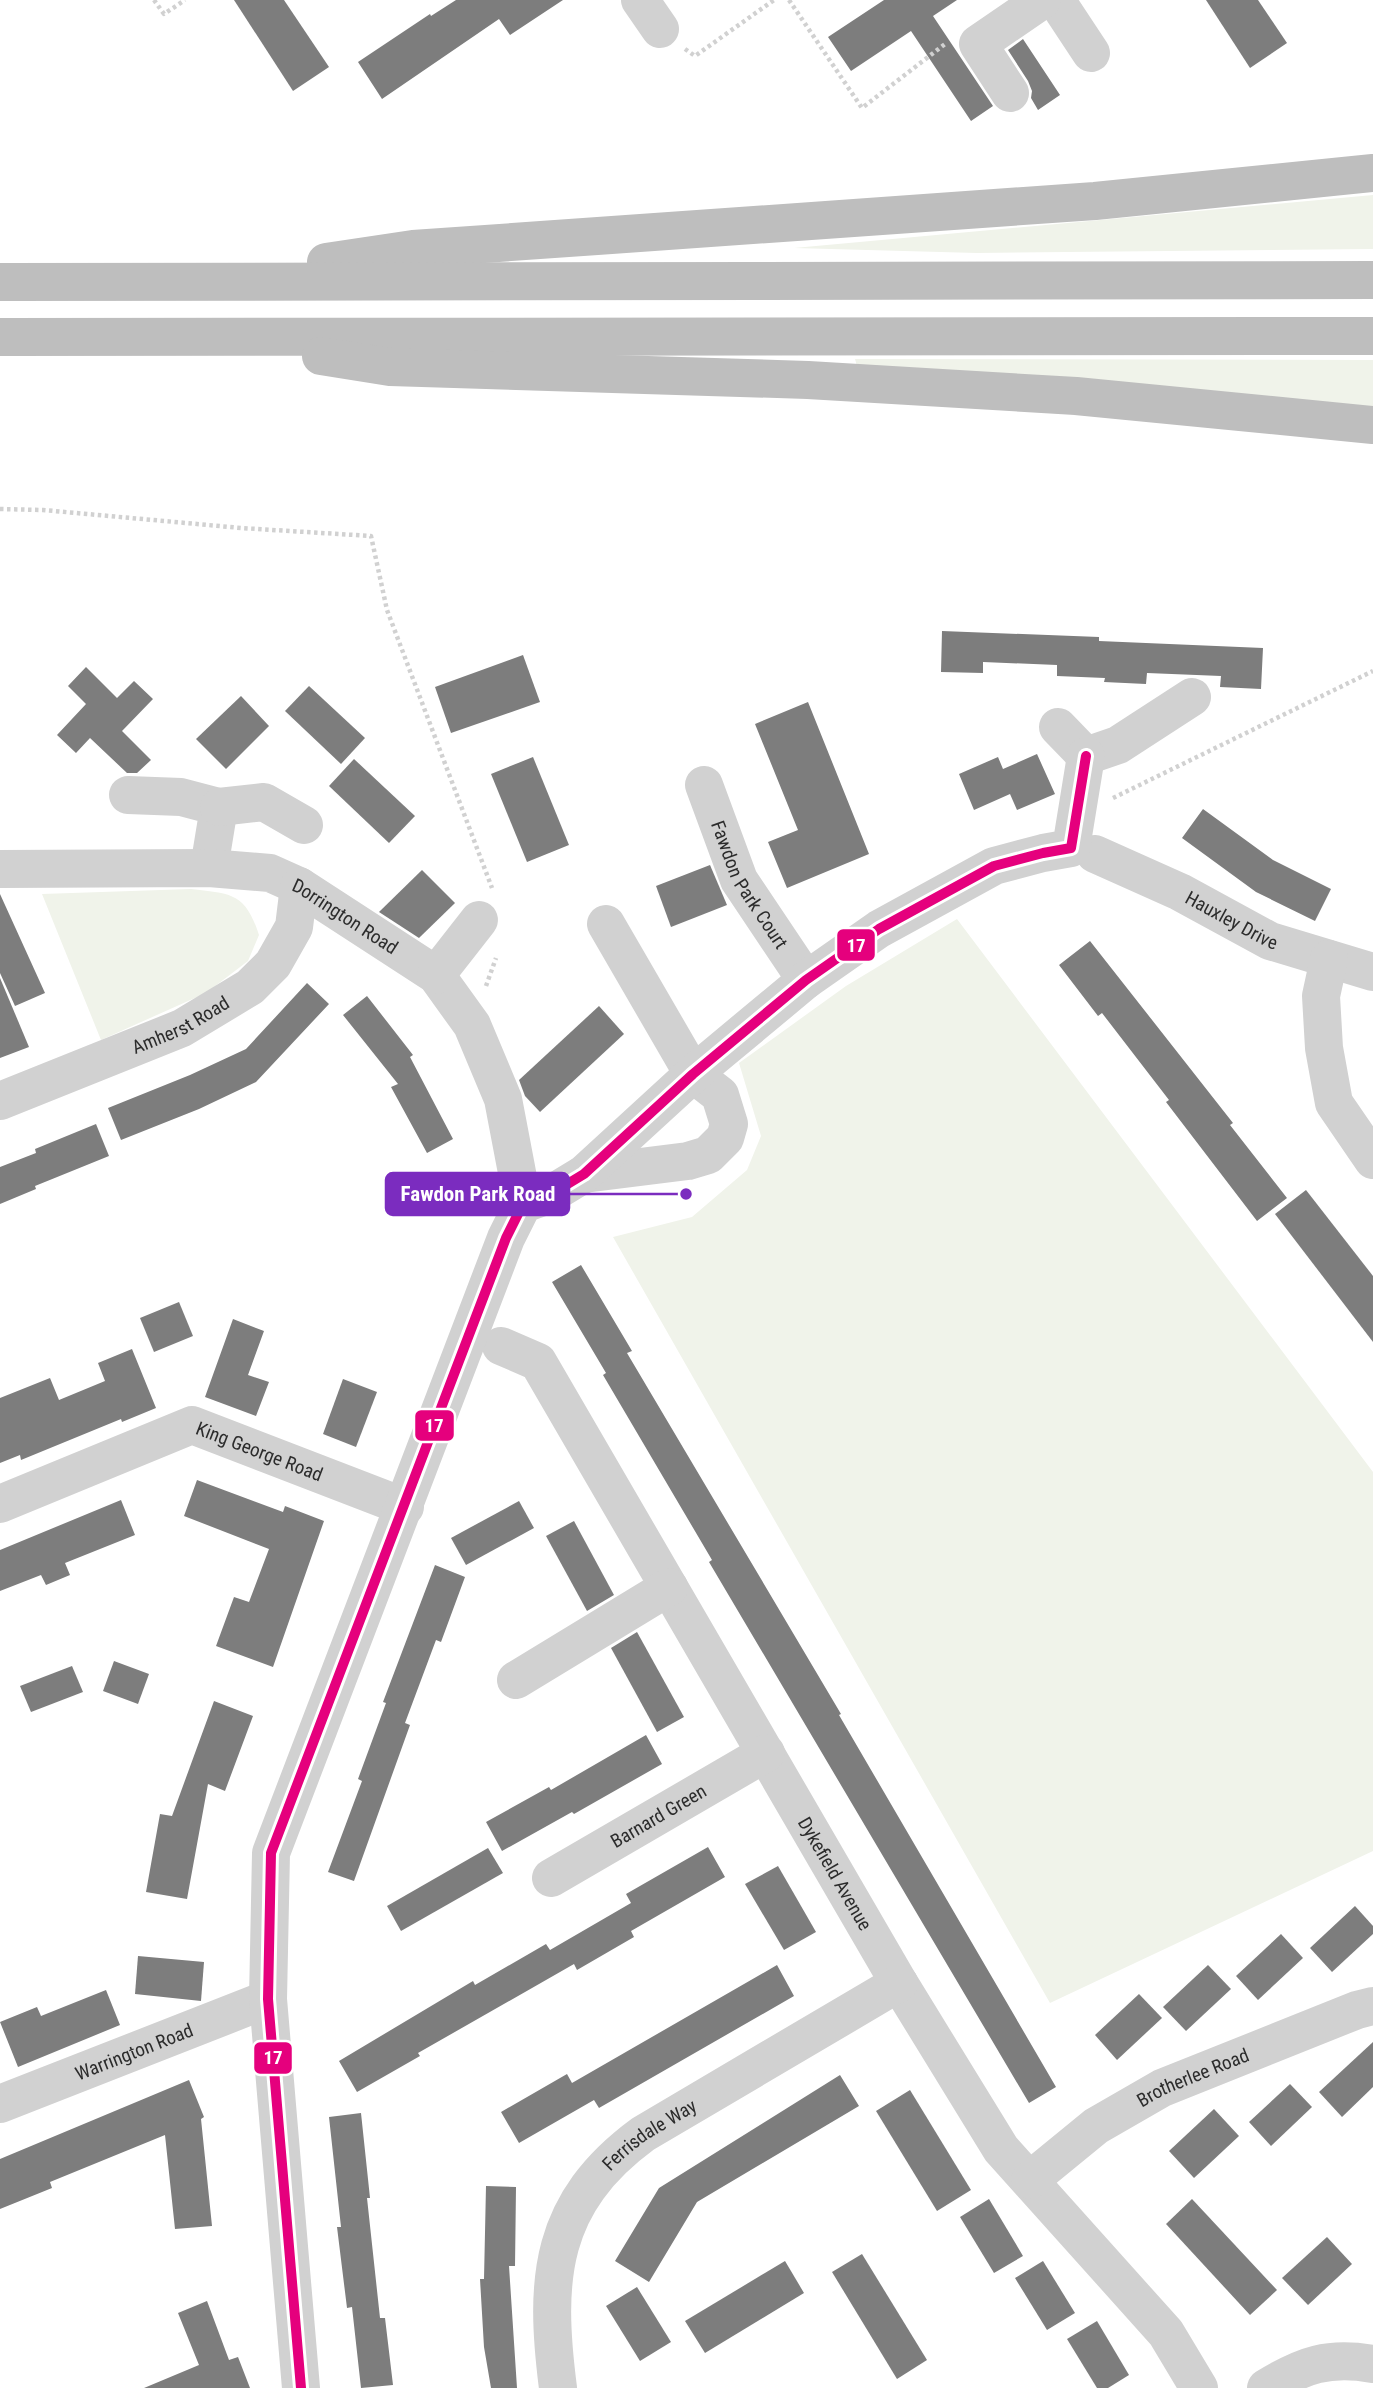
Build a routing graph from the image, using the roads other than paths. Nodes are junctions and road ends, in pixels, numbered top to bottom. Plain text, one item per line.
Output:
1 (1042, 0) edge
2 (1056, 0) edge
3 (1091, 53) dead end
4 (1010, 93) dead end
5 (1373, 173) edge
6 (1373, 280) edge
7 (189, 281) junction
8 (0, 282) edge
9 (1373, 336) edge
10 (0, 337) edge
11 (193, 337) junction
12 (1373, 425) edge
13 (1192, 697) dead end
14 (1058, 727) dead end
15 (1086, 757) junction
16 (704, 785) dead end
17 (128, 795) dead end
18 (219, 807) junction
19 (304, 825) dead end
20 (1081, 839) junction
21 (209, 867) junction
22 (0, 869) edge
23 (299, 886) junction
24 (487, 909) road end
25 (606, 925) dead end
26 (1329, 959) junction
27 (1373, 972) edge
28 (436, 975) junction
29 (806, 980) junction
30 (693, 1073) junction
31 (0, 1101) edge
32 (1373, 1160) edge
33 (584, 1174) junction
34 (523, 1204) junction
35 (501, 1346) dead end
36 (0, 1504) edge
37 (405, 1507) junction
38 (669, 1587) junction
39 (516, 1680) dead end
40 (766, 1753) junction
41 (551, 1878) dead end
42 (899, 1983) junction
43 (268, 1998) junction
44 (1373, 2006) edge
45 (0, 2104) edge
46 (1030, 2180) junction
47 (1373, 2364) edge
48 (301, 2388) edge
49 (558, 2388) edge
50 (1199, 2388) edge
51 (1266, 2388) edge

1 - 4 street
2 - 3 street
5 - 7 highway
6 - 7 highway
7 - 8 highway
9 - 11 highway
10 - 11 highway
11 - 12 highway
13 - 15 street
14 - 15 street
15 - 20 street
16 - 29 street, Fawdon Park Court
17 - 18 street
18 - 19 street
18 - 21 street
20 - 26 street, Hauxley Drive
20 - 29 street
21 - 22 street, Dorrington Road
21 - 23 street, Dorrington Road
23 - 28 street, Dorrington Road
23 - 31 street, Amherst Road
24 - 28 street
25 - 30 street
26 - 27 street, Hauxley Drive
26 - 32 street
28 - 34 street, Dorrington Road
29 - 30 street
30 - 33 street
30 - 33 street
33 - 34 street
34 - 37 street
35 - 38 street, Dykefield Avenue
36 - 37 street, King George Road
37 - 43 street
38 - 39 street
38 - 40 street, Dykefield Avenue
40 - 41 street, Barnard Green
40 - 42 street, Dykefield Avenue
42 - 46 street, Dykefield Avenue
42 - 49 street, Ferrisdale Way
43 - 45 street, Warrington Road
43 - 48 street
44 - 46 street, Brotherlee Road
46 - 50 street, Dykefield Avenue
47 - 51 street

